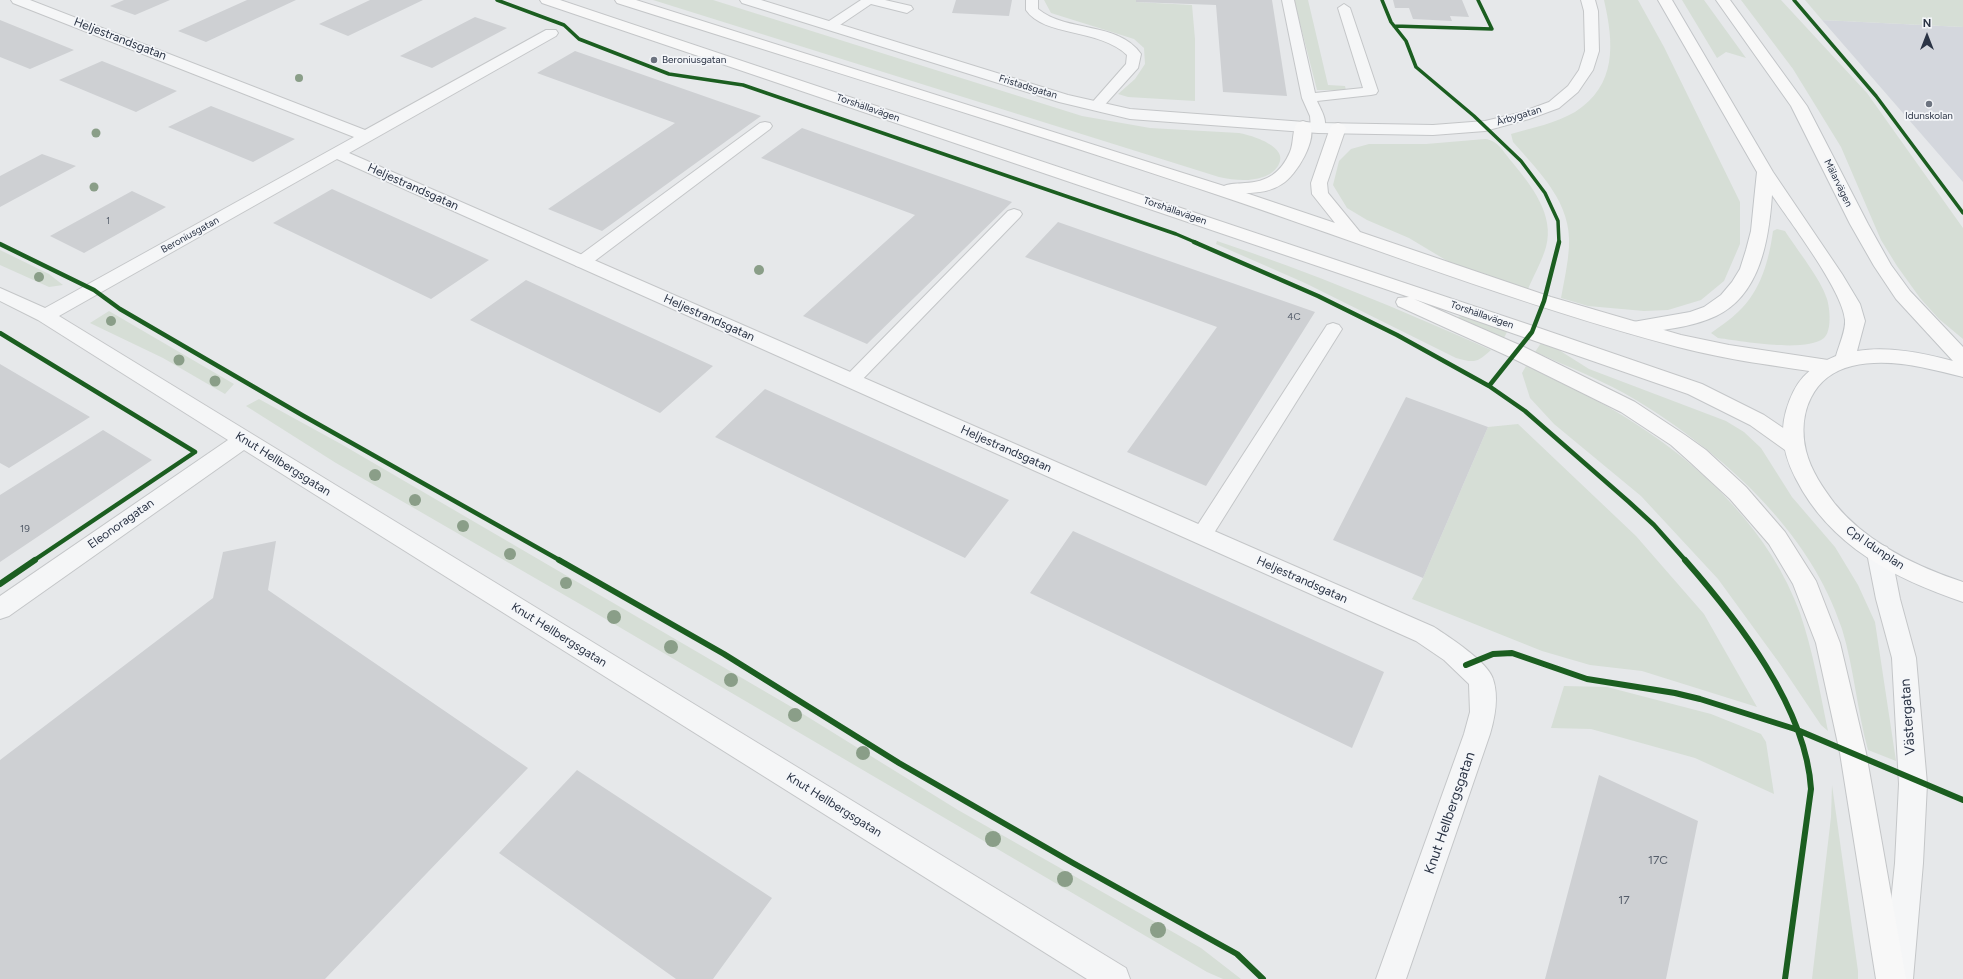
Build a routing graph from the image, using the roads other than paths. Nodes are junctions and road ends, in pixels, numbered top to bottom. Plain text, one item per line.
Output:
1 (18, 0) edge
2 (547, 0) edge
3 (622, 0) edge
4 (747, 0) edge
5 (869, 0) edge
6 (1032, 0) edge
7 (1288, 0) edge
8 (1588, 0) edge
9 (1665, 0) edge
10 (1723, 0) edge
11 (1344, 8) dead end
12 (907, 9) dead end
13 (830, 26) junction
14 (552, 33) dead end
15 (1309, 98) junction
16 (1096, 106) junction
17 (765, 126) dead end
18 (1310, 127) junction
19 (1338, 128) junction
20 (366, 136) junction
21 (336, 153) junction
22 (1765, 172) junction
23 (1217, 189) junction
24 (1014, 214) dead end
25 (1354, 236) junction
26 (1314, 258) junction
27 (582, 262) junction
28 (0, 294) edge
29 (45, 316) junction
30 (1333, 328) dead end
31 (1633, 328) junction
32 (1963, 359) edge
33 (1836, 364) junction
34 (1963, 370) edge
35 (851, 380) junction
36 (243, 440) junction
37 (1793, 445) junction
38 (1202, 535) junction
39 (1879, 553) junction
40 (1963, 592) edge
41 (0, 609) edge
42 (1454, 653) joint
43 (1115, 979) edge
44 (1391, 979) edge
45 (1891, 979) edge
46 (1898, 979) edge

1 - 20 street, Heljestrandsgatan
2 - 26 main road, Torshällavägen
3 - 23 main road
4 - 13 street, Fristadsgatan
5 - 12 lane
5 - 13 lane
6 - 16 lane
7 - 15 lane
8 - 19 street, Årbygatan
9 - 22 main road
10 - 32 main road, Mälarvägen
11 - 15 lane
13 - 16 street, Fristadsgatan
14 - 20 street
15 - 18 lane
16 - 18 street, Fristadsgatan
17 - 27 lane
18 - 19 street, Årbygatan
18 - 23 main road
19 - 25 main road
20 - 21 street
21 - 27 street, Heljestrandsgatan
21 - 29 street, Beroniusgatan
22 - 31 main road
22 - 33 main road
23 - 25 main road
24 - 35 lane
25 - 31 main road
26 - 37 main road, Torshällavägen
26 - 45 main road
27 - 35 street, Heljestrandsgatan
28 - 29 street, Knut Hellbergsgatan
29 - 36 street, Knut Hellbergsgatan
30 - 38 lane
31 - 33 main road
33 - 34 main road, Cpl Idunplan
33 - 37 main road, Cpl Idunplan
35 - 38 street, Heljestrandsgatan
36 - 41 street, Eleonoragatan
36 - 43 street, Knut Hellbergsgatan
37 - 39 main road, Cpl Idunplan
38 - 42 street, Heljestrandsgatan
39 - 40 main road, Cpl Idunplan
39 - 46 street, Västergatan
42 - 44 street, Knut Hellbergsgatan

